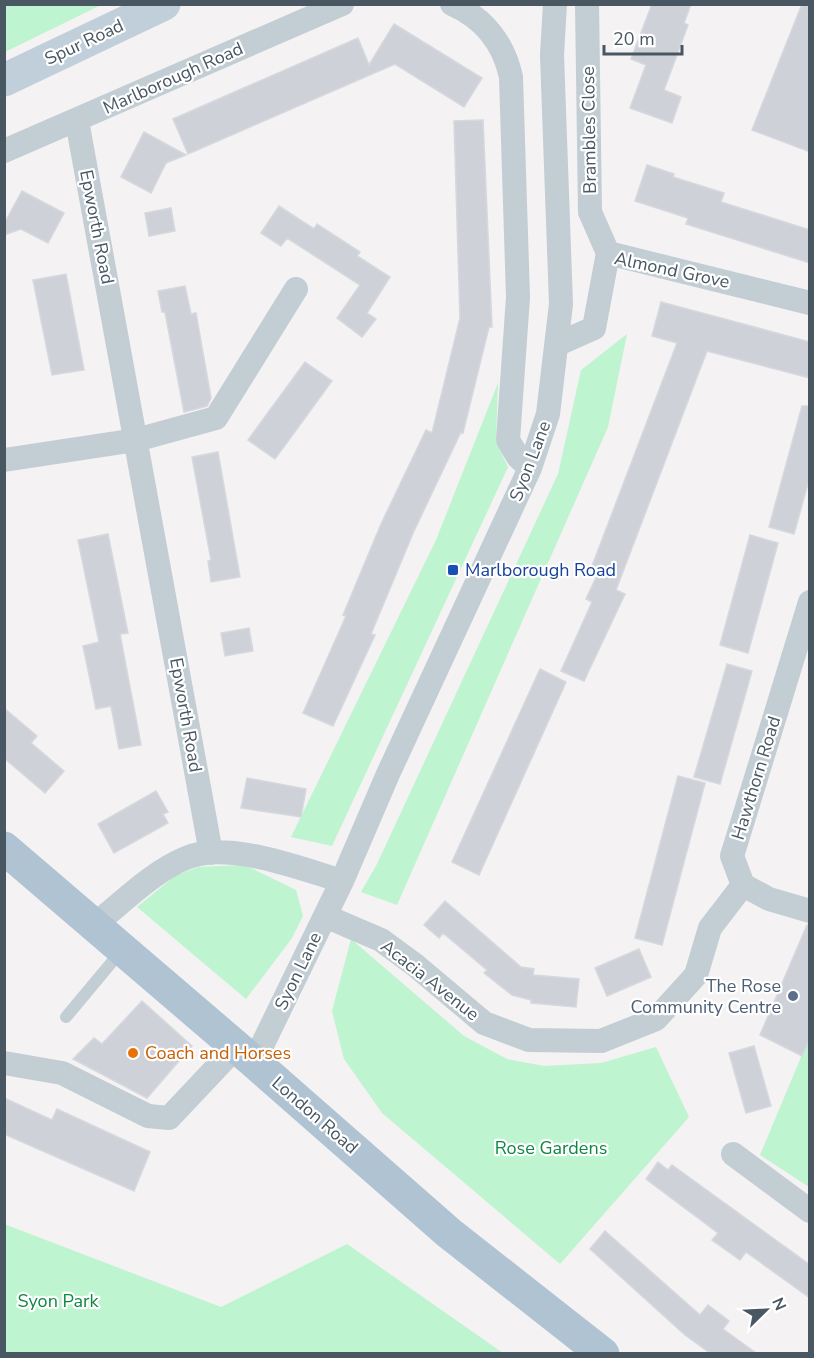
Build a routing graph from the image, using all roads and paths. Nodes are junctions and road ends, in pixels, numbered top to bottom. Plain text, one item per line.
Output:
1 (164, 4) edge
2 (342, 4) edge
3 (452, 4) edge
4 (555, 4) edge
5 (587, 4) edge
6 (4, 80) edge
7 (77, 121) junction
8 (4, 151) edge
9 (608, 253) junction
10 (296, 289) dead end
11 (810, 303) edge
12 (558, 344) junction
13 (136, 440) junction
14 (4, 460) edge
15 (530, 468) junction
16 (809, 605) edge
17 (4, 848) edge
18 (211, 853) junction
19 (342, 881) junction
20 (743, 885) junction
21 (810, 911) edge
22 (325, 916) junction
23 (94, 925) junction
24 (123, 949) junction
25 (66, 1017) dead end
26 (246, 1054) junction
27 (4, 1063) edge
28 (733, 1154) dead end
29 (810, 1211) edge
30 (603, 1353) edge

1 - 6 main road, Spur Road
2 - 7 street, Marlborough Road
3 - 15 street
4 - 12 street, Syon Lane
5 - 9 street, Brambles Close
7 - 8 street, Marlborough Road
7 - 13 street, Epworth Road
9 - 11 street, Almond Grove
9 - 12 street, Almond Grove
10 - 13 street
12 - 15 street, Syon Lane
13 - 14 street
13 - 18 street, Epworth Road
15 - 19 street, Syon Lane
16 - 20 street, Hawthorn Road
17 - 23 main road, London Road
18 - 19 street
18 - 23 street
19 - 22 street, Syon Lane
20 - 21 street
20 - 22 street, Acacia Avenue
22 - 26 street, Syon Lane
23 - 24 main road, London Road
24 - 25 lane
24 - 26 main road, London Road
26 - 27 street, Syon Lane
26 - 30 main road, London Road
28 - 29 street

